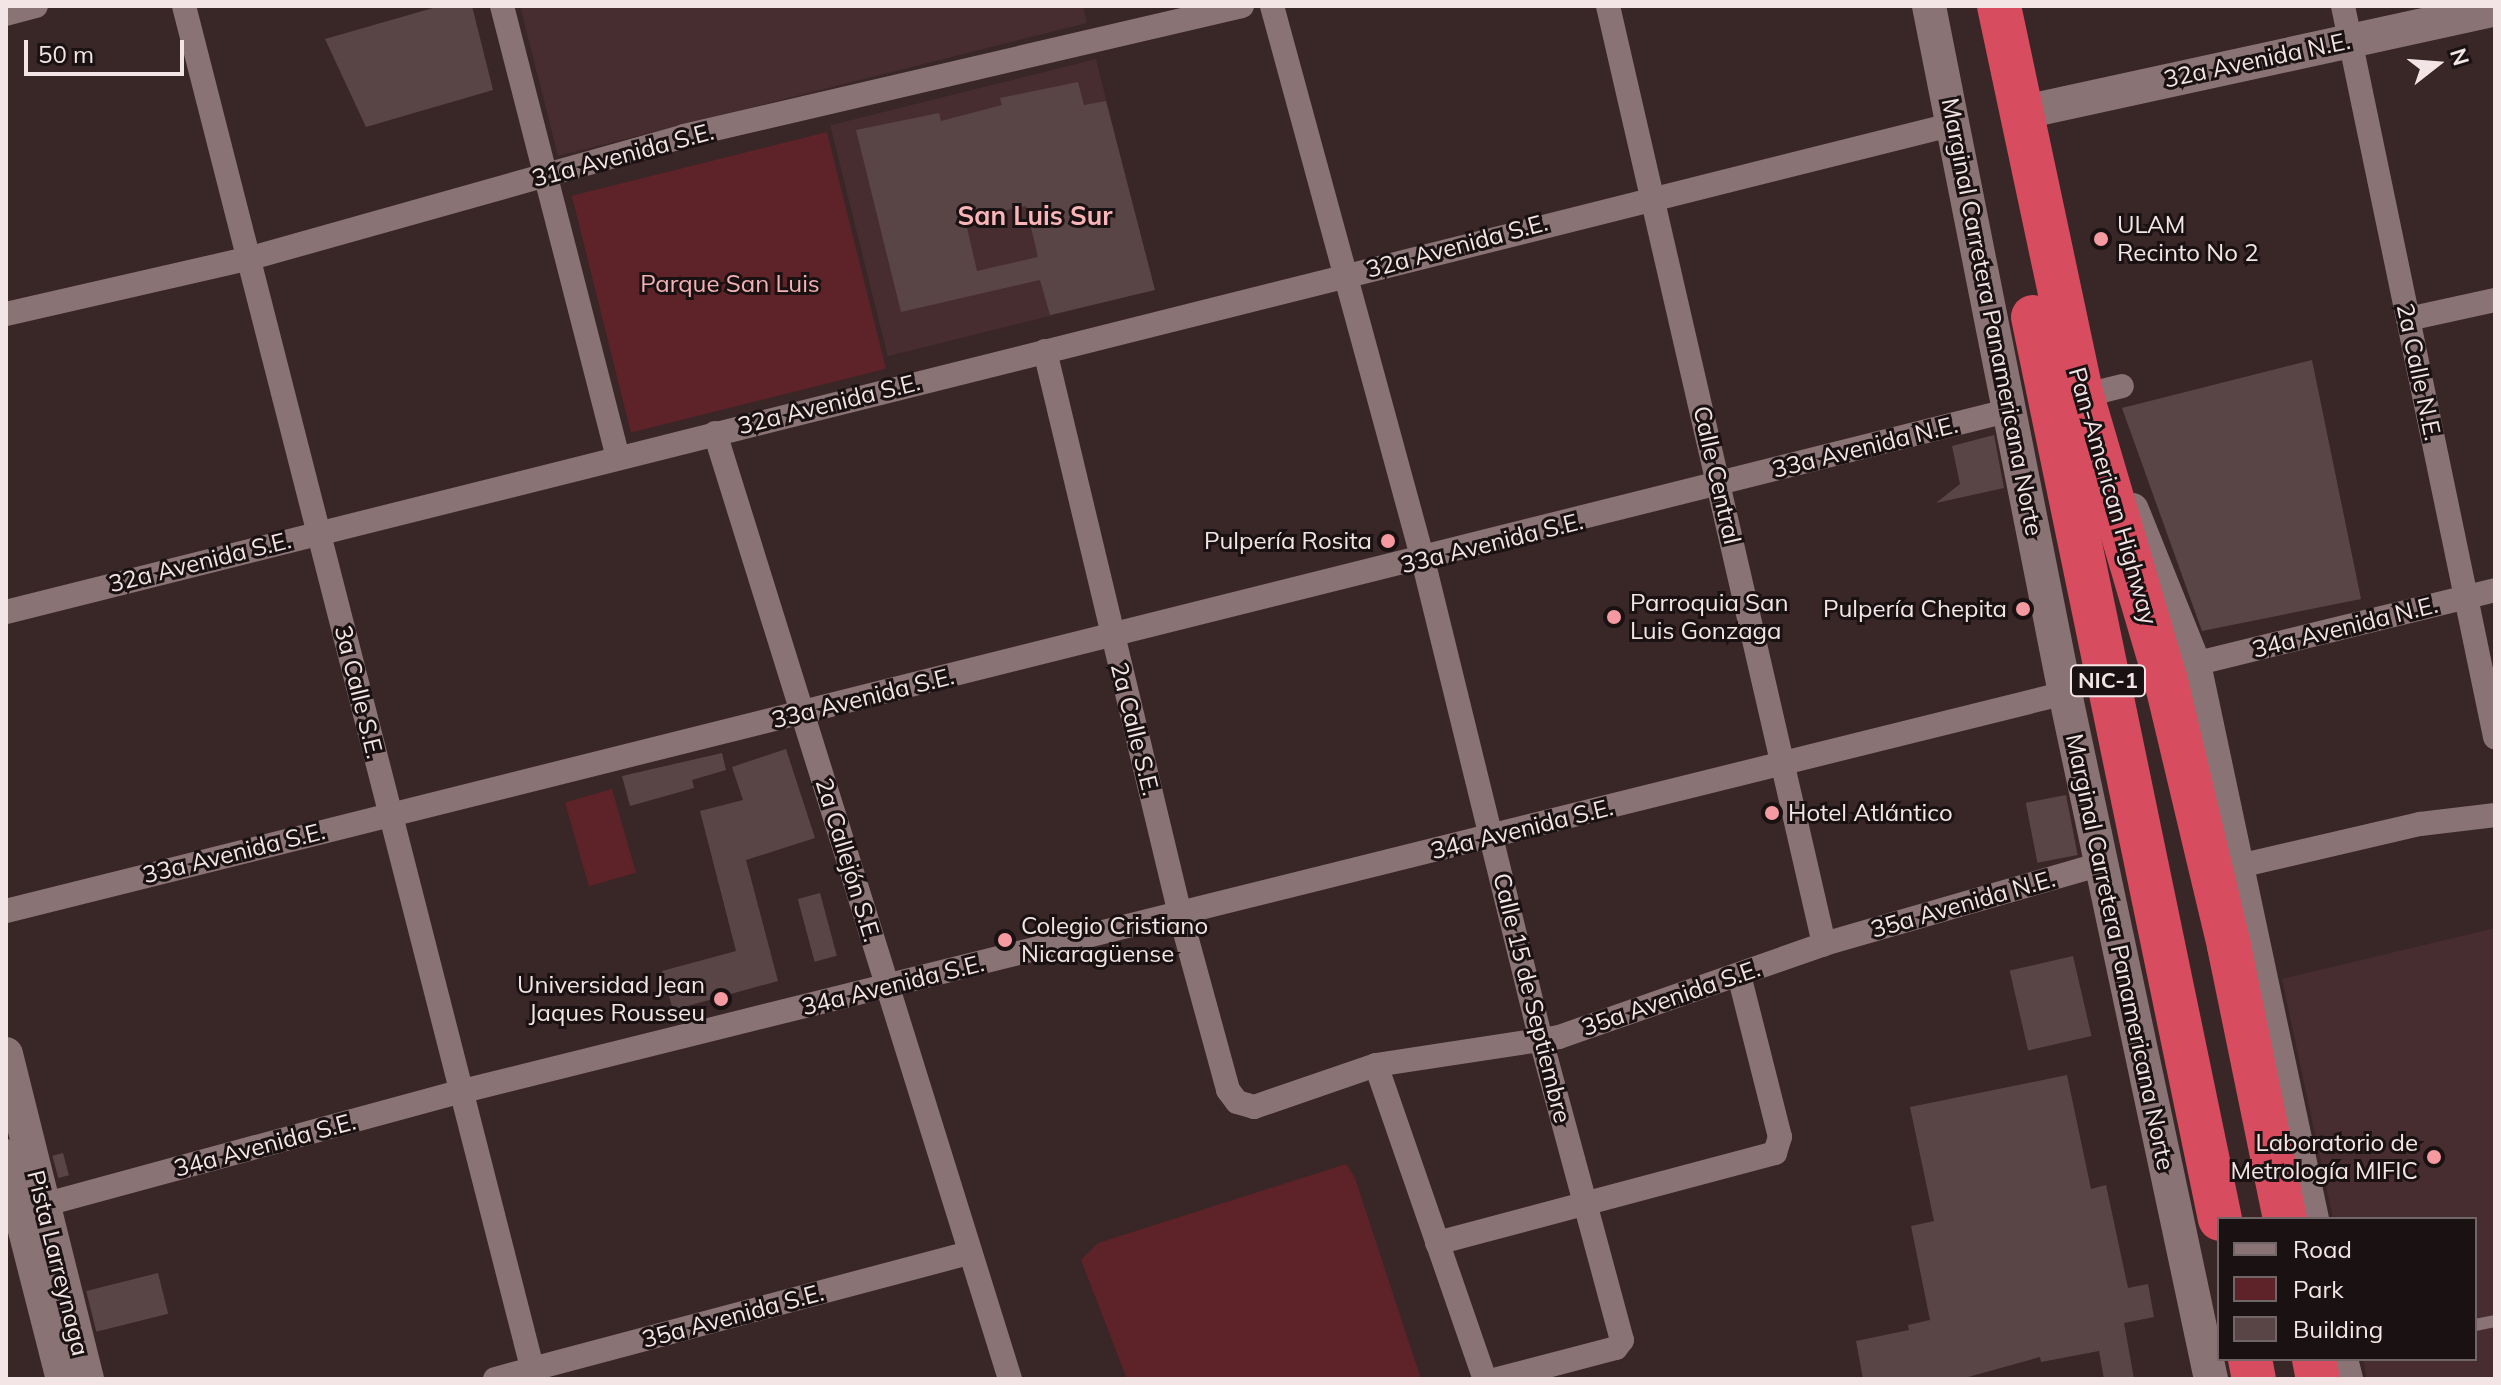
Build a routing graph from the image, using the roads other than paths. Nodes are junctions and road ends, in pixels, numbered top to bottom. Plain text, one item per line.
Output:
1 (36, 6) edge
2 (184, 6) edge
3 (502, 6) edge
4 (1242, 6) edge
5 (1272, 6) edge
6 (1608, 6) edge
7 (1929, 6) edge
8 (1948, 6) edge
9 (1971, 6) edge
10 (1999, 6) edge
11 (2343, 6) edge
12 (2495, 9) edge
13 (6, 14) edge
14 (2350, 39) junction
15 (1941, 60) junction
16 (2020, 113) junction
17 (1954, 124) junction
18 (545, 176) junction
19 (1652, 196) junction
20 (251, 258) junction
21 (1345, 276) junction
22 (2495, 300) edge
23 (6, 314) edge
24 (2408, 319) junction
25 (1045, 351) junction
26 (2102, 391) junction
27 (2011, 410) junction
28 (715, 433) junction
29 (618, 457) junction
30 (1720, 484) junction
31 (319, 531) junction
32 (1423, 560) junction
33 (2495, 590) edge
34 (2466, 597) junction
35 (6, 612) edge
36 (1112, 637) junction
37 (2194, 664) junction
38 (2065, 693) junction
39 (802, 713) junction
40 (2495, 737) edge
41 (1782, 765) junction
42 (390, 814) junction
43 (2495, 815) edge
44 (1492, 837) junction
45 (2102, 864) junction
46 (2239, 866) junction
47 (6, 911) edge
48 (1180, 914) junction
49 (1824, 944) junction
50 (1739, 975) junction
51 (887, 986) junction
52 (1541, 1040) junction
53 (6, 1054) edge
54 (1376, 1065) junction
55 (463, 1091) junction
56 (1237, 1102) joint
57 (6, 1156) edge
58 (1585, 1203) junction
59 (23, 1210) edge
60 (2220, 1217) edge
61 (2285, 1217) edge
62 (2312, 1217) edge
63 (1437, 1243) junction
64 (970, 1253) junction
65 (534, 1374) edge
66 (63, 1379) edge
67 (87, 1379) edge
68 (495, 1379) edge
69 (1010, 1379) edge
70 (1485, 1379) edge
71 (1498, 1379) edge
72 (2211, 1379) edge

1 - 13 street
2 - 20 street, 3a Calle S.E.
3 - 18 street
4 - 18 street, 31a Avenida S.E.
5 - 21 street, Calle 15 de Septiembre
6 - 19 street, Calle Central
7 - 15 street, Marginal Carretera Panamericana Norte
8 - 15 street
9 - 60 highway, Pan-American Highway / NIC-1
10 - 16 highway, Pan-American Highway / NIC-1
11 - 14 street, 2a Calle N.E.
12 - 14 street, 32a Avenida N.E.
14 - 16 street, 32a Avenida N.E.
14 - 24 street, 2a Calle N.E.
15 - 17 street, Marginal Carretera Panamericana Norte
16 - 26 highway, Pan-American Highway / NIC-1
17 - 19 street
17 - 27 street, Marginal Carretera Panamericana Norte
18 - 20 street, 31a Avenida S.E.
18 - 29 street
19 - 21 street, 32a Avenida S.E.
19 - 30 street, Calle Central
20 - 23 street, 31a Avenida S.E.
20 - 31 street, 3a Calle S.E.
21 - 25 street, 32a Avenida S.E.
21 - 32 street, Calle 15 de Septiembre
22 - 24 street
24 - 34 street, 2a Calle N.E.
25 - 28 street, 32a Avenida S.E.
25 - 36 street, 2a Calle S.E.
26 - 37 street, NIC-1
26 - 61 highway, Pan-American Highway / NIC-1
27 - 30 street, 33a Avenida N.E.
27 - 38 street, Marginal Carretera Panamericana Norte
28 - 29 street, 32a Avenida S.E.
28 - 39 street, 2a Callejón S.E.
29 - 31 street, 32a Avenida S.E.
30 - 32 street, 33a Avenida S.E.
30 - 41 street, Calle Central
31 - 35 street, 32a Avenida S.E.
31 - 42 street, 3a Calle S.E.
32 - 36 street, 33a Avenida S.E.
32 - 44 street, Calle 15 de Septiembre
33 - 34 street, 34a Avenida N.E.
34 - 37 street, 34a Avenida N.E.
34 - 40 street, 2a Calle N.E.
36 - 39 street, 33a Avenida S.E.
36 - 48 street, 2a Calle S.E.
37 - 46 street
38 - 41 street
38 - 45 street, Marginal Carretera Panamericana Norte
39 - 42 street, 33a Avenida S.E.
39 - 51 street, 2a Callejón S.E.
41 - 44 street, 34a Avenida S.E.
41 - 49 street, Calle Central
42 - 47 street, 33a Avenida S.E.
42 - 55 street, 3a Calle S.E.
43 - 46 street
44 - 48 street, 34a Avenida S.E.
44 - 52 street, Calle 15 de Septiembre
45 - 49 street, 35a Avenida N.E.
45 - 72 street, Marginal Carretera Panamericana Norte
46 - 62 street
48 - 51 street, 34a Avenida S.E.
48 - 56 street, 2a Calle S.E.
49 - 50 street, 35a Avenida S.E.
50 - 52 street, 35a Avenida S.E.
50 - 58 street
51 - 55 street, 34a Avenida S.E.
51 - 64 street, 2a Callejón S.E.
52 - 54 street, 35a Avenida S.E.
52 - 58 street, Calle 15 de Septiembre
53 - 59 street, Pista Larreynaga
54 - 56 street, 35a Avenida S.E.
54 - 63 street
55 - 59 street, 34a Avenida S.E.
55 - 65 street, 3a Calle S.E.
57 - 59 street, Pista Larreynaga
58 - 63 street
58 - 71 street, Calle 15 de Septiembre
59 - 66 street, Pista Larreynaga
59 - 67 street, Pista Larreynaga
63 - 70 street
64 - 65 street, 35a Avenida S.E.
64 - 69 street, 2a Callejón S.E.
65 - 68 street, 35a Avenida S.E.

